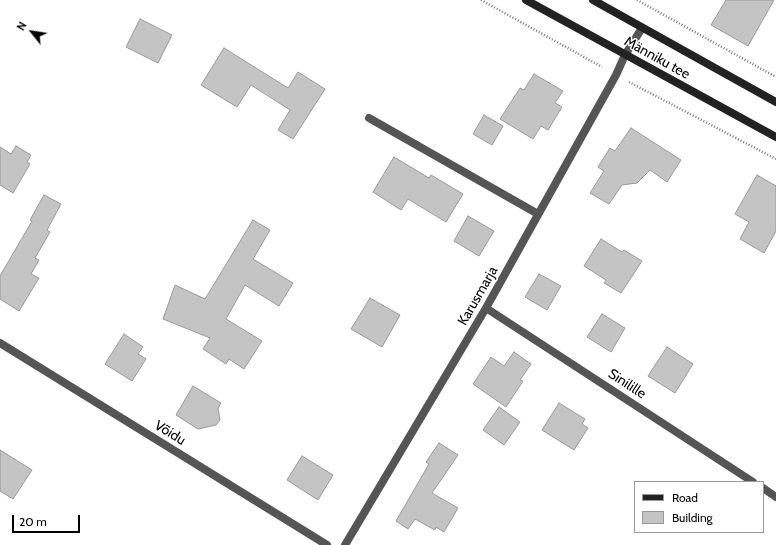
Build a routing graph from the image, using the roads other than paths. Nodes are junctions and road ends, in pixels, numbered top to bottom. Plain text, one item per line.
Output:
1 (526, 0) edge
2 (593, 0) edge
3 (642, 28) junction
4 (625, 55) junction
5 (776, 102) edge
6 (369, 118) dead end
7 (776, 138) edge
8 (538, 214) junction
9 (486, 308) junction
10 (0, 343) edge
11 (751, 481) edge
12 (764, 489) edge
13 (776, 497) edge
14 (327, 545) edge
15 (345, 545) edge

1 - 4 street, Männiku tee
2 - 3 street, Männiku tee
3 - 4 street, Karusmarja
3 - 5 street, Männiku tee
4 - 7 street, Männiku tee
4 - 8 street, Karusmarja
6 - 8 street
8 - 9 street, Karusmarja
9 - 11 street, Sinilille
9 - 15 street, Karusmarja
10 - 14 street, Võidu
12 - 13 street

